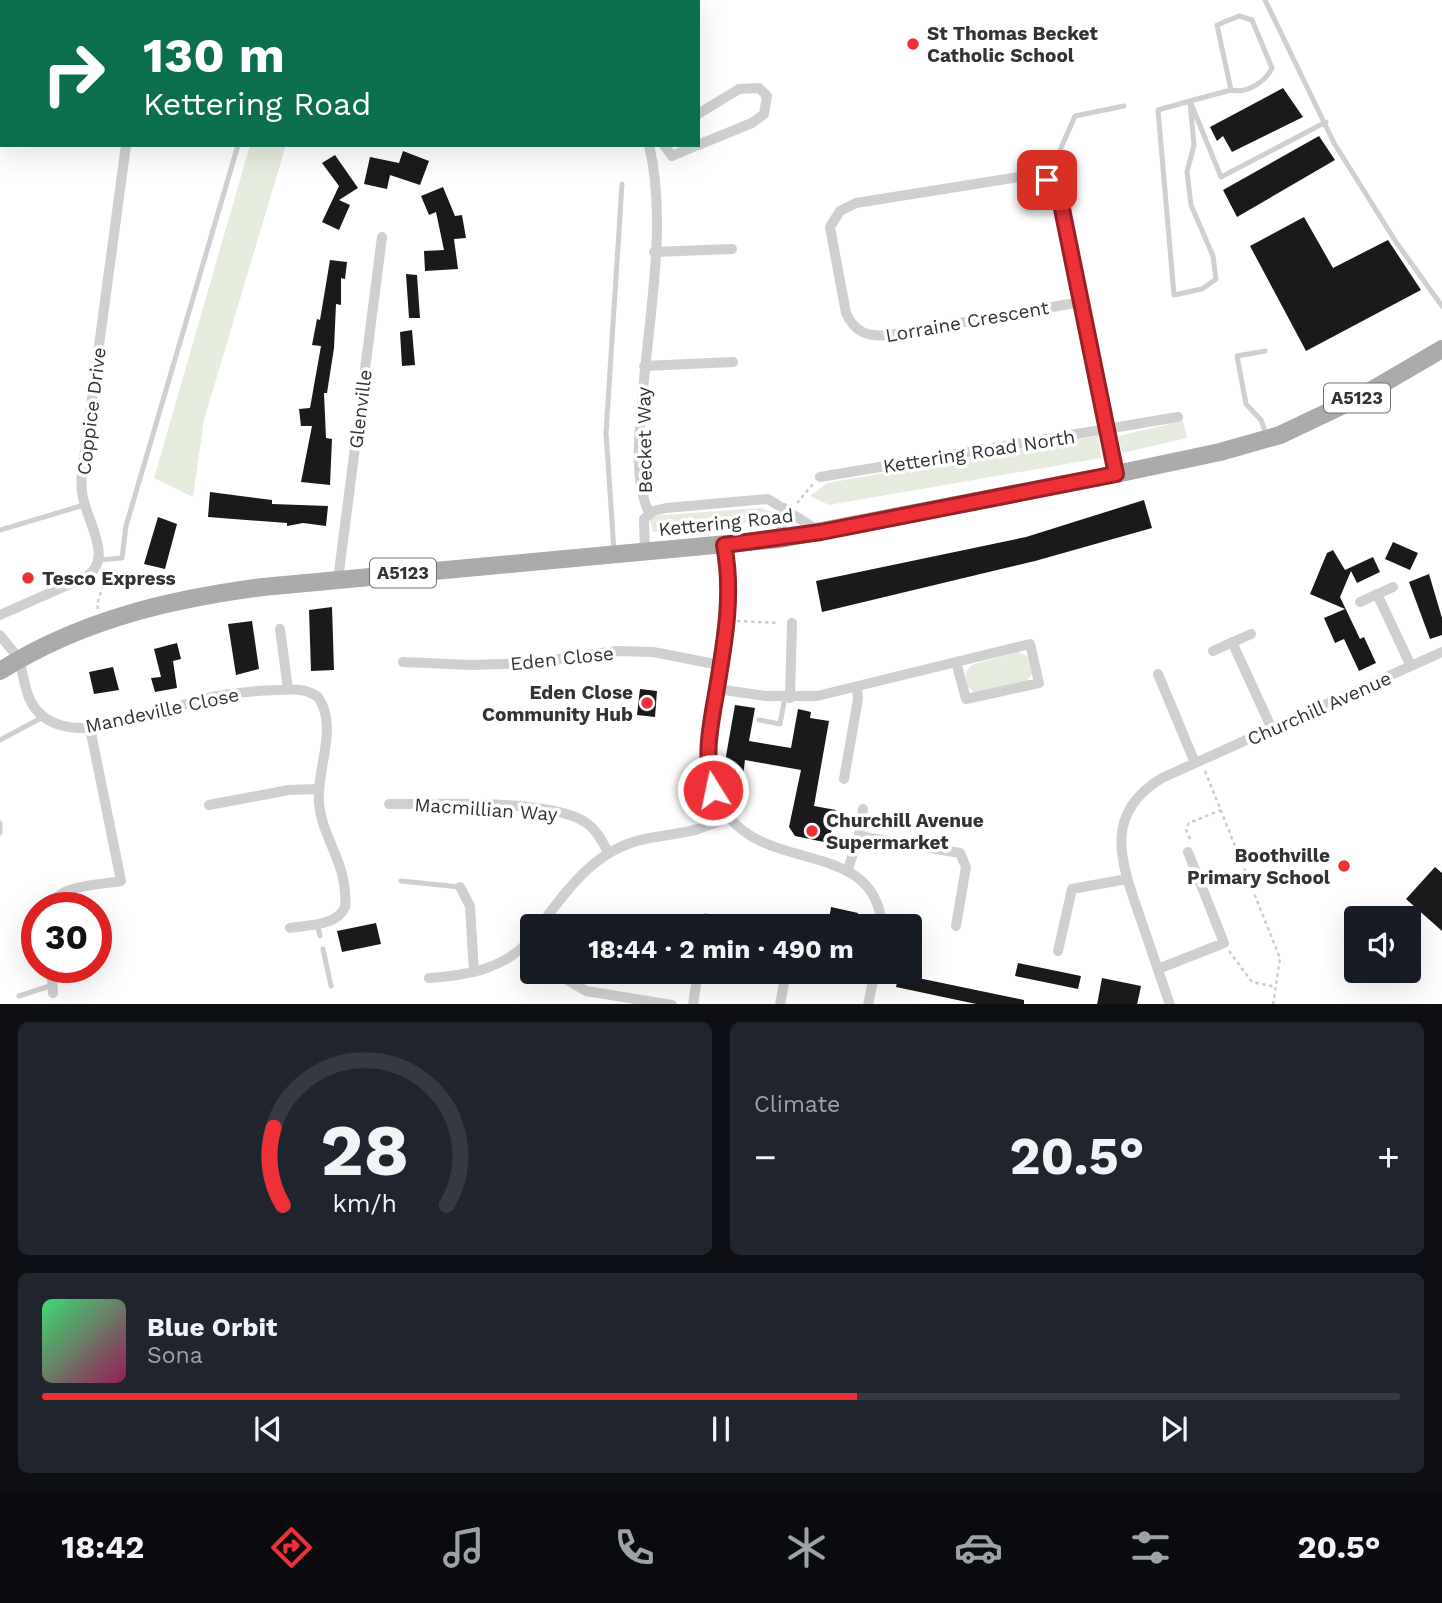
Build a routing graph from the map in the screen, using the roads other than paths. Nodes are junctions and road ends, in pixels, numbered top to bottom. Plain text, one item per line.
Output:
1 (1265, 0) edge
2 (1231, 90) junction
3 (1190, 101) junction
4 (1124, 106) dead end
5 (700, 113) edge
6 (1326, 122) junction
7 (700, 144) edge
8 (126, 147) edge
9 (237, 147) edge
10 (665, 147) edge
11 (693, 147) edge
12 (650, 149) edge
13 (1047, 180) junction
14 (622, 184) dead end
15 (382, 237) dead end
16 (732, 249) dead end
17 (654, 252) junction
18 (1081, 302) junction
19 (1442, 306) edge
20 (1442, 349) edge
21 (1265, 351) dead end
22 (733, 362) dead end
23 (644, 366) junction
24 (1178, 417) dead end
25 (1108, 430) junction
26 (1268, 439) junction
27 (1116, 474) junction
28 (820, 477) road end
29 (85, 505) junction
30 (782, 507) junction
31 (649, 513) junction
32 (0, 530) edge
33 (821, 532) junction
34 (780, 538) junction
35 (724, 545) junction
36 (645, 552) junction
37 (614, 554) junction
38 (99, 560) junction
39 (338, 580) junction
40 (1393, 587) dead end
41 (1377, 594) junction
42 (1360, 602) dead end
43 (0, 615) edge
44 (792, 623) road end
45 (280, 629) dead end
46 (1251, 634) dead end
47 (0, 635) edge
48 (1232, 642) junction
49 (1213, 651) dead end
50 (1442, 652) edge
51 (18, 659) junction
52 (403, 662) dead end
53 (956, 662) junction
54 (720, 665) junction
55 (1411, 666) junction
56 (0, 671) edge
57 (1158, 674) dead end
58 (857, 687) junction
59 (288, 689) junction
60 (717, 689) junction
61 (787, 697) junction
62 (43, 717) junction
63 (759, 720) dead end
64 (90, 728) junction
65 (1272, 729) junction
66 (0, 740) edge
67 (1198, 762) junction
68 (844, 779) dead end
69 (319, 789) junction
70 (388, 804) dead end
71 (209, 805) dead end
72 (863, 809) dead end
73 (728, 816) junction
74 (0, 823) edge
75 (0, 833) edge
76 (859, 835) junction
77 (608, 852) junction
78 (1188, 852) road end
79 (848, 869) junction
80 (1127, 879) junction
81 (401, 881) dead end
82 (460, 887) joint
83 (63, 892) edge
84 (550, 914) edge
85 (878, 914) edge
86 (317, 923) junction
87 (956, 926) dead end
88 (290, 928) dead end
89 (320, 936) dead end
90 (323, 949) dead end
91 (520, 951) edge
92 (1058, 951) dead end
93 (1158, 969) junction
94 (474, 972) junction
95 (429, 978) dead end
96 (52, 983) edge
97 (574, 984) edge
98 (696, 984) edge
99 (784, 984) edge
100 (872, 984) edge
101 (331, 986) dead end
102 (53, 989) joint
103 (19, 996) dead end
104 (672, 1004) edge
105 (693, 1004) edge
106 (780, 1004) edge
107 (868, 1004) edge
108 (1170, 1004) edge

1 - 6 lane
2 - 2 lane
2 - 3 lane
3 - 3 lane
3 - 6 lane
4 - 13 lane
5 - 7 street
6 - 19 lane
8 - 29 street, Coppice Drive
9 - 38 lane
10 - 11 street
12 - 17 street, Becket Way
13 - 18 street
13 - 18 street, Lorraine Crescent
14 - 37 lane
15 - 39 street, Glenville
16 - 17 street
17 - 23 street, Becket Way
18 - 25 street
20 - 26 main road, Kettering Road / A5123
21 - 26 lane
22 - 23 street, Becket Way
23 - 31 street, Becket Way
24 - 25 street, Kettering Road North
25 - 27 street
25 - 28 street, Kettering Road North
26 - 27 main road, Kettering Road / A5123
27 - 33 main road, Kettering Road / A5123
29 - 32 lane
29 - 38 street, Coppice Drive
30 - 31 street
30 - 33 street
30 - 34 street
31 - 36 street
33 - 34 main road, Kettering Road / A5123
34 - 35 main road, Kettering Road / A5123
35 - 36 main road, Kettering Road / A5123
35 - 54 street
36 - 37 main road, Kettering Road / A5123
37 - 39 main road, Kettering Road / A5123
38 - 43 street
39 - 51 main road, Kettering Road / A5123
40 - 41 street
41 - 42 street
41 - 55 street
44 - 61 street
45 - 59 street
46 - 48 street
47 - 51 street
48 - 49 street
48 - 65 street
50 - 55 street, Churchill Avenue
51 - 56 main road, Kettering Road / A5123
51 - 62 street
52 - 54 street, Eden Close
53 - 53 street
53 - 58 street
54 - 60 street
55 - 65 street, Churchill Avenue
57 - 67 street
58 - 61 street
58 - 68 street
59 - 64 street, Mandeville Close
59 - 69 street, Mandeville Close
60 - 61 street
60 - 73 street
61 - 63 lane
62 - 64 street, Mandeville Close
62 - 66 lane
64 - 83 street
65 - 67 street, Churchill Avenue
67 - 80 street, Churchill Avenue
69 - 71 street
69 - 86 street, Mandeville Close
70 - 77 street, Macmillian Way
72 - 76 street
73 - 77 street
73 - 79 street
74 - 75 lane
76 - 79 street
76 - 87 street
77 - 84 street
78 - 93 street
79 - 85 street
80 - 92 street
80 - 93 street, Churchill Avenue
81 - 82 lane
82 - 94 street
86 - 88 street, Mandeville Close
86 - 89 lane
90 - 101 lane
91 - 94 street
93 - 108 street, Churchill Avenue
94 - 95 street
96 - 102 street
97 - 104 street
98 - 105 street
99 - 106 street
100 - 107 street
102 - 103 lane

